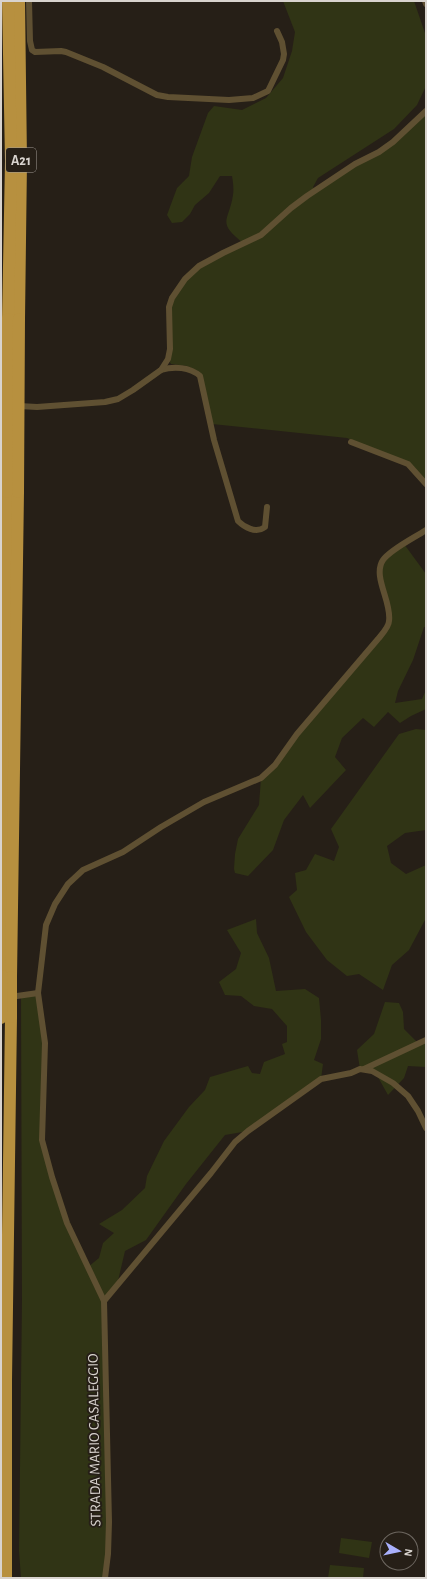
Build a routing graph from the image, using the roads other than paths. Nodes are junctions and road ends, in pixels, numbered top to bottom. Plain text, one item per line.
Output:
1 (8, 1) edge
2 (19, 1) edge
3 (29, 1) edge
4 (425, 1) edge
5 (426, 4) edge
6 (277, 31) dead end
7 (426, 111) edge
8 (14, 319) junction
9 (161, 370) junction
10 (1, 405) edge
11 (351, 442) dead end
12 (426, 484) edge
13 (268, 507) dead end
14 (426, 530) edge
15 (38, 993) junction
16 (1, 998) edge
17 (4, 1017) edge
18 (426, 1040) edge
19 (364, 1069) junction
20 (426, 1128) edge
21 (104, 1301) junction
22 (6, 1578) edge
23 (105, 1578) edge

1 - 8 highway, A21
2 - 8 highway, A21
3 - 6 street
4 - 5 street
7 - 9 street
8 - 17 highway, A21, bridge
9 - 10 street
9 - 13 street
11 - 12 street
14 - 15 street
15 - 16 street
15 - 21 street
17 - 22 highway, A21
18 - 19 street
19 - 20 street
19 - 21 street
21 - 23 street, STRADA MARIO CASALEGGIO

